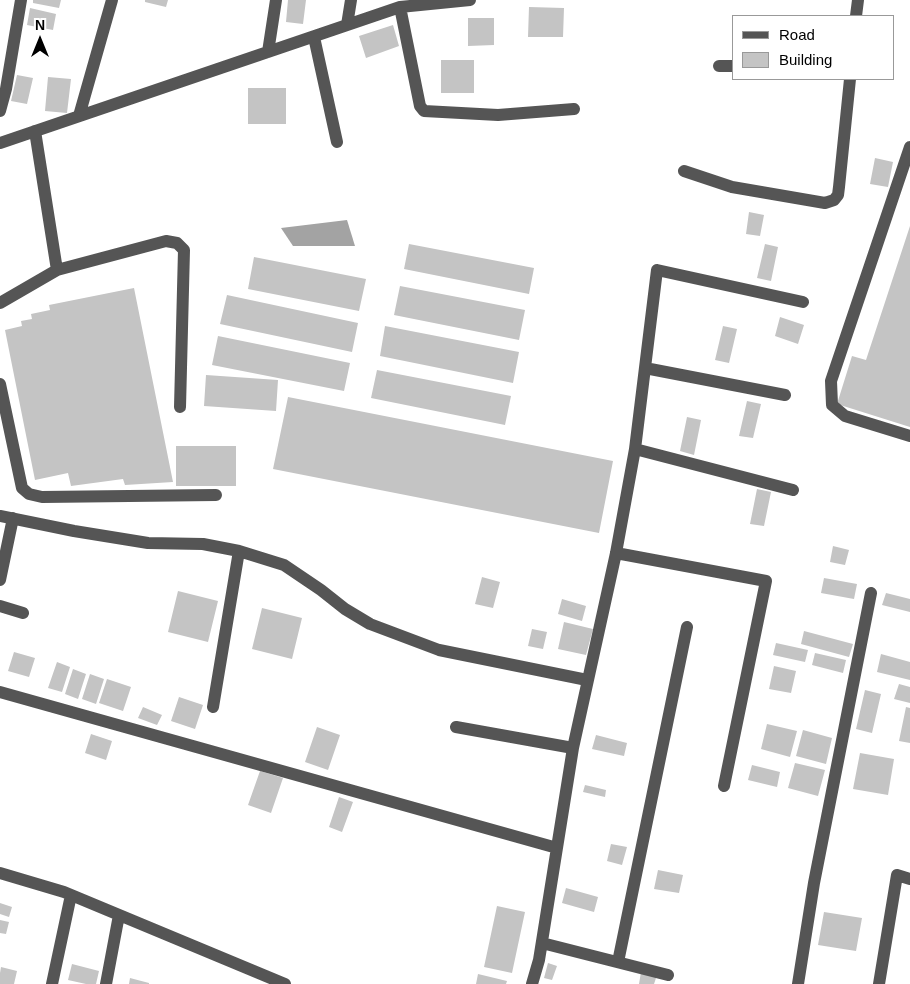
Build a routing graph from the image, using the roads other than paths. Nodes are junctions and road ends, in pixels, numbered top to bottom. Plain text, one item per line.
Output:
1 (21, 0) edge
2 (112, 0) edge
3 (276, 0) edge
4 (351, 0) edge
5 (470, 0) edge
6 (858, 0) edge
7 (400, 7) junction
8 (856, 15) edge
9 (347, 25) junction
10 (314, 37) junction
11 (268, 52) junction
12 (719, 66) dead end
13 (732, 66) edge
14 (850, 80) edge
15 (574, 109) dead end
16 (0, 111) edge
17 (79, 116) junction
18 (35, 132) junction
19 (337, 142) dead end
20 (0, 143) edge
21 (910, 147) edge
22 (684, 171) dead end
23 (56, 270) junction
24 (803, 302) dead end
25 (0, 303) edge
26 (645, 368) junction
27 (0, 384) edge
28 (785, 394) dead end
29 (180, 407) dead end
30 (910, 436) edge
31 (635, 449) junction
32 (793, 490) dead end
33 (216, 495) dead end
34 (0, 516) edge
35 (13, 518) junction
36 (239, 551) junction
37 (616, 552) junction
38 (0, 580) edge
39 (872, 593) dead end
40 (0, 606) edge
41 (23, 613) dead end
42 (687, 627) dead end
43 (587, 680) junction
44 (0, 692) edge
45 (213, 707) dead end
46 (456, 727) dead end
47 (573, 748) junction
48 (724, 786) dead end
49 (557, 848) junction
50 (0, 873) edge
51 (910, 879) edge
52 (71, 895) junction
53 (119, 915) junction
54 (542, 943) junction
55 (618, 962) junction
56 (668, 975) dead end
57 (52, 984) edge
58 (106, 984) edge
59 (285, 984) edge
60 (532, 984) edge
61 (798, 984) edge
62 (880, 984) edge

1 - 16 street
2 - 17 street
3 - 11 street
4 - 9 street
5 - 7 street
6 - 8 street
7 - 9 street
7 - 15 street
9 - 10 street
10 - 11 street
10 - 19 street
11 - 17 street
12 - 13 street
14 - 22 street
17 - 18 street
18 - 20 street
18 - 23 street
21 - 30 street
23 - 25 street
23 - 29 street
24 - 26 street
26 - 28 street
26 - 31 street
27 - 33 street
31 - 32 street
31 - 37 street
34 - 35 street
35 - 36 street
35 - 38 street
36 - 43 street
36 - 45 street
37 - 43 street
37 - 48 street
39 - 61 street
40 - 41 street
42 - 55 street
43 - 47 street
44 - 49 street
46 - 47 street
47 - 49 street
49 - 54 street
50 - 52 street
51 - 62 street
52 - 53 street
52 - 57 street
53 - 58 street
53 - 59 street
54 - 55 street
54 - 60 street
55 - 56 street

